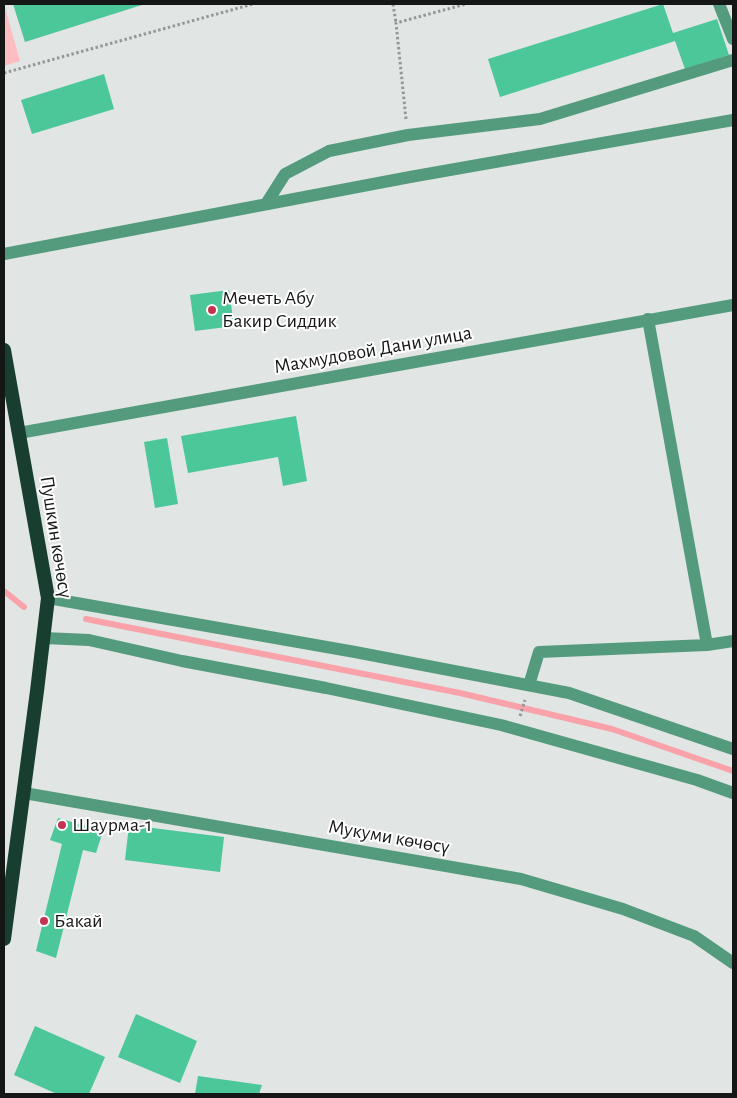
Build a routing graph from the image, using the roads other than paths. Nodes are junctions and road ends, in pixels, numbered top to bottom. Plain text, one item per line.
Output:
1 (719, 4) edge
2 (733, 39) edge
3 (733, 60) edge
4 (733, 120) edge
5 (266, 204) junction
6 (4, 254) edge
7 (733, 305) edge
8 (648, 319) junction
9 (4, 350) edge
10 (19, 433) junction
11 (48, 598) junction
12 (44, 638) junction
13 (733, 641) edge
14 (707, 645) junction
15 (529, 685) junction
16 (733, 749) edge
17 (24, 792) junction
18 (733, 793) edge
19 (4, 939) edge
20 (733, 963) edge

1 - 2 street
3 - 5 street
4 - 5 street
5 - 6 street
7 - 8 street, Махмудовой Дани улица
8 - 10 street, Махмудовой Дани улица
8 - 14 street
9 - 10 highway, Пушкин көчөсү
10 - 11 highway, Пушкин көчөсү
11 - 12 highway, Пушкин көчөсү
11 - 15 street
12 - 17 highway, Пушкин көчөсү
12 - 18 street
13 - 14 street
14 - 15 street
15 - 16 street
17 - 19 highway, Пушкин көчөсү
17 - 20 street, Мукуми көчөсү

